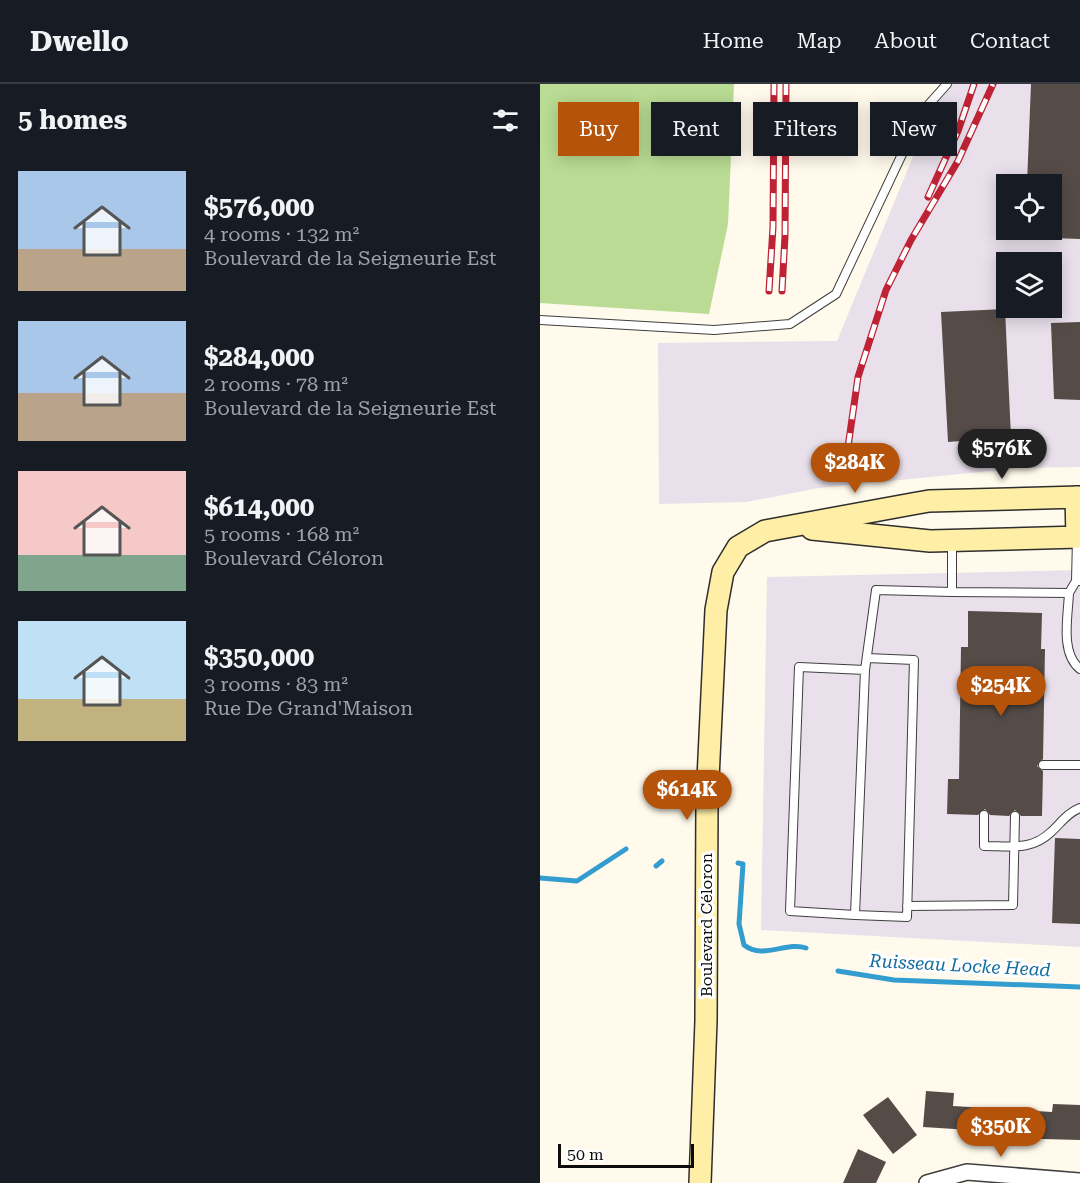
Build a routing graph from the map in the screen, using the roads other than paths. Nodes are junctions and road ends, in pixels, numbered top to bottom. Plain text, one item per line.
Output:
1 (947, 84) edge
2 (540, 320) edge
3 (1078, 497) edge
4 (787, 526) junction
5 (1078, 537) edge
6 (952, 540) junction
7 (1078, 581) edge
8 (952, 592) junction
9 (1069, 593) junction
10 (867, 658) junction
11 (1080, 669) edge
12 (865, 670) junction
13 (1043, 765) dead end
14 (1080, 765) edge
15 (1080, 808) edge
16 (984, 815) dead end
17 (1015, 816) dead end
18 (1014, 846) junction
19 (907, 906) junction
20 (855, 915) junction
21 (1080, 1181) edge
22 (700, 1183) edge
23 (927, 1183) edge

1 - 2 lane
3 - 4 street, Boulevard Céloron
3 - 5 street
4 - 6 street
4 - 22 street, Boulevard Céloron
5 - 6 street
5 - 7 lane
6 - 8 lane
7 - 9 lane
8 - 9 lane
8 - 10 lane
9 - 11 lane
10 - 12 lane
10 - 19 lane
12 - 20 lane
12 - 20 lane
13 - 14 lane
15 - 18 lane
16 - 18 lane
17 - 18 lane
18 - 19 lane
19 - 20 lane
21 - 23 street

